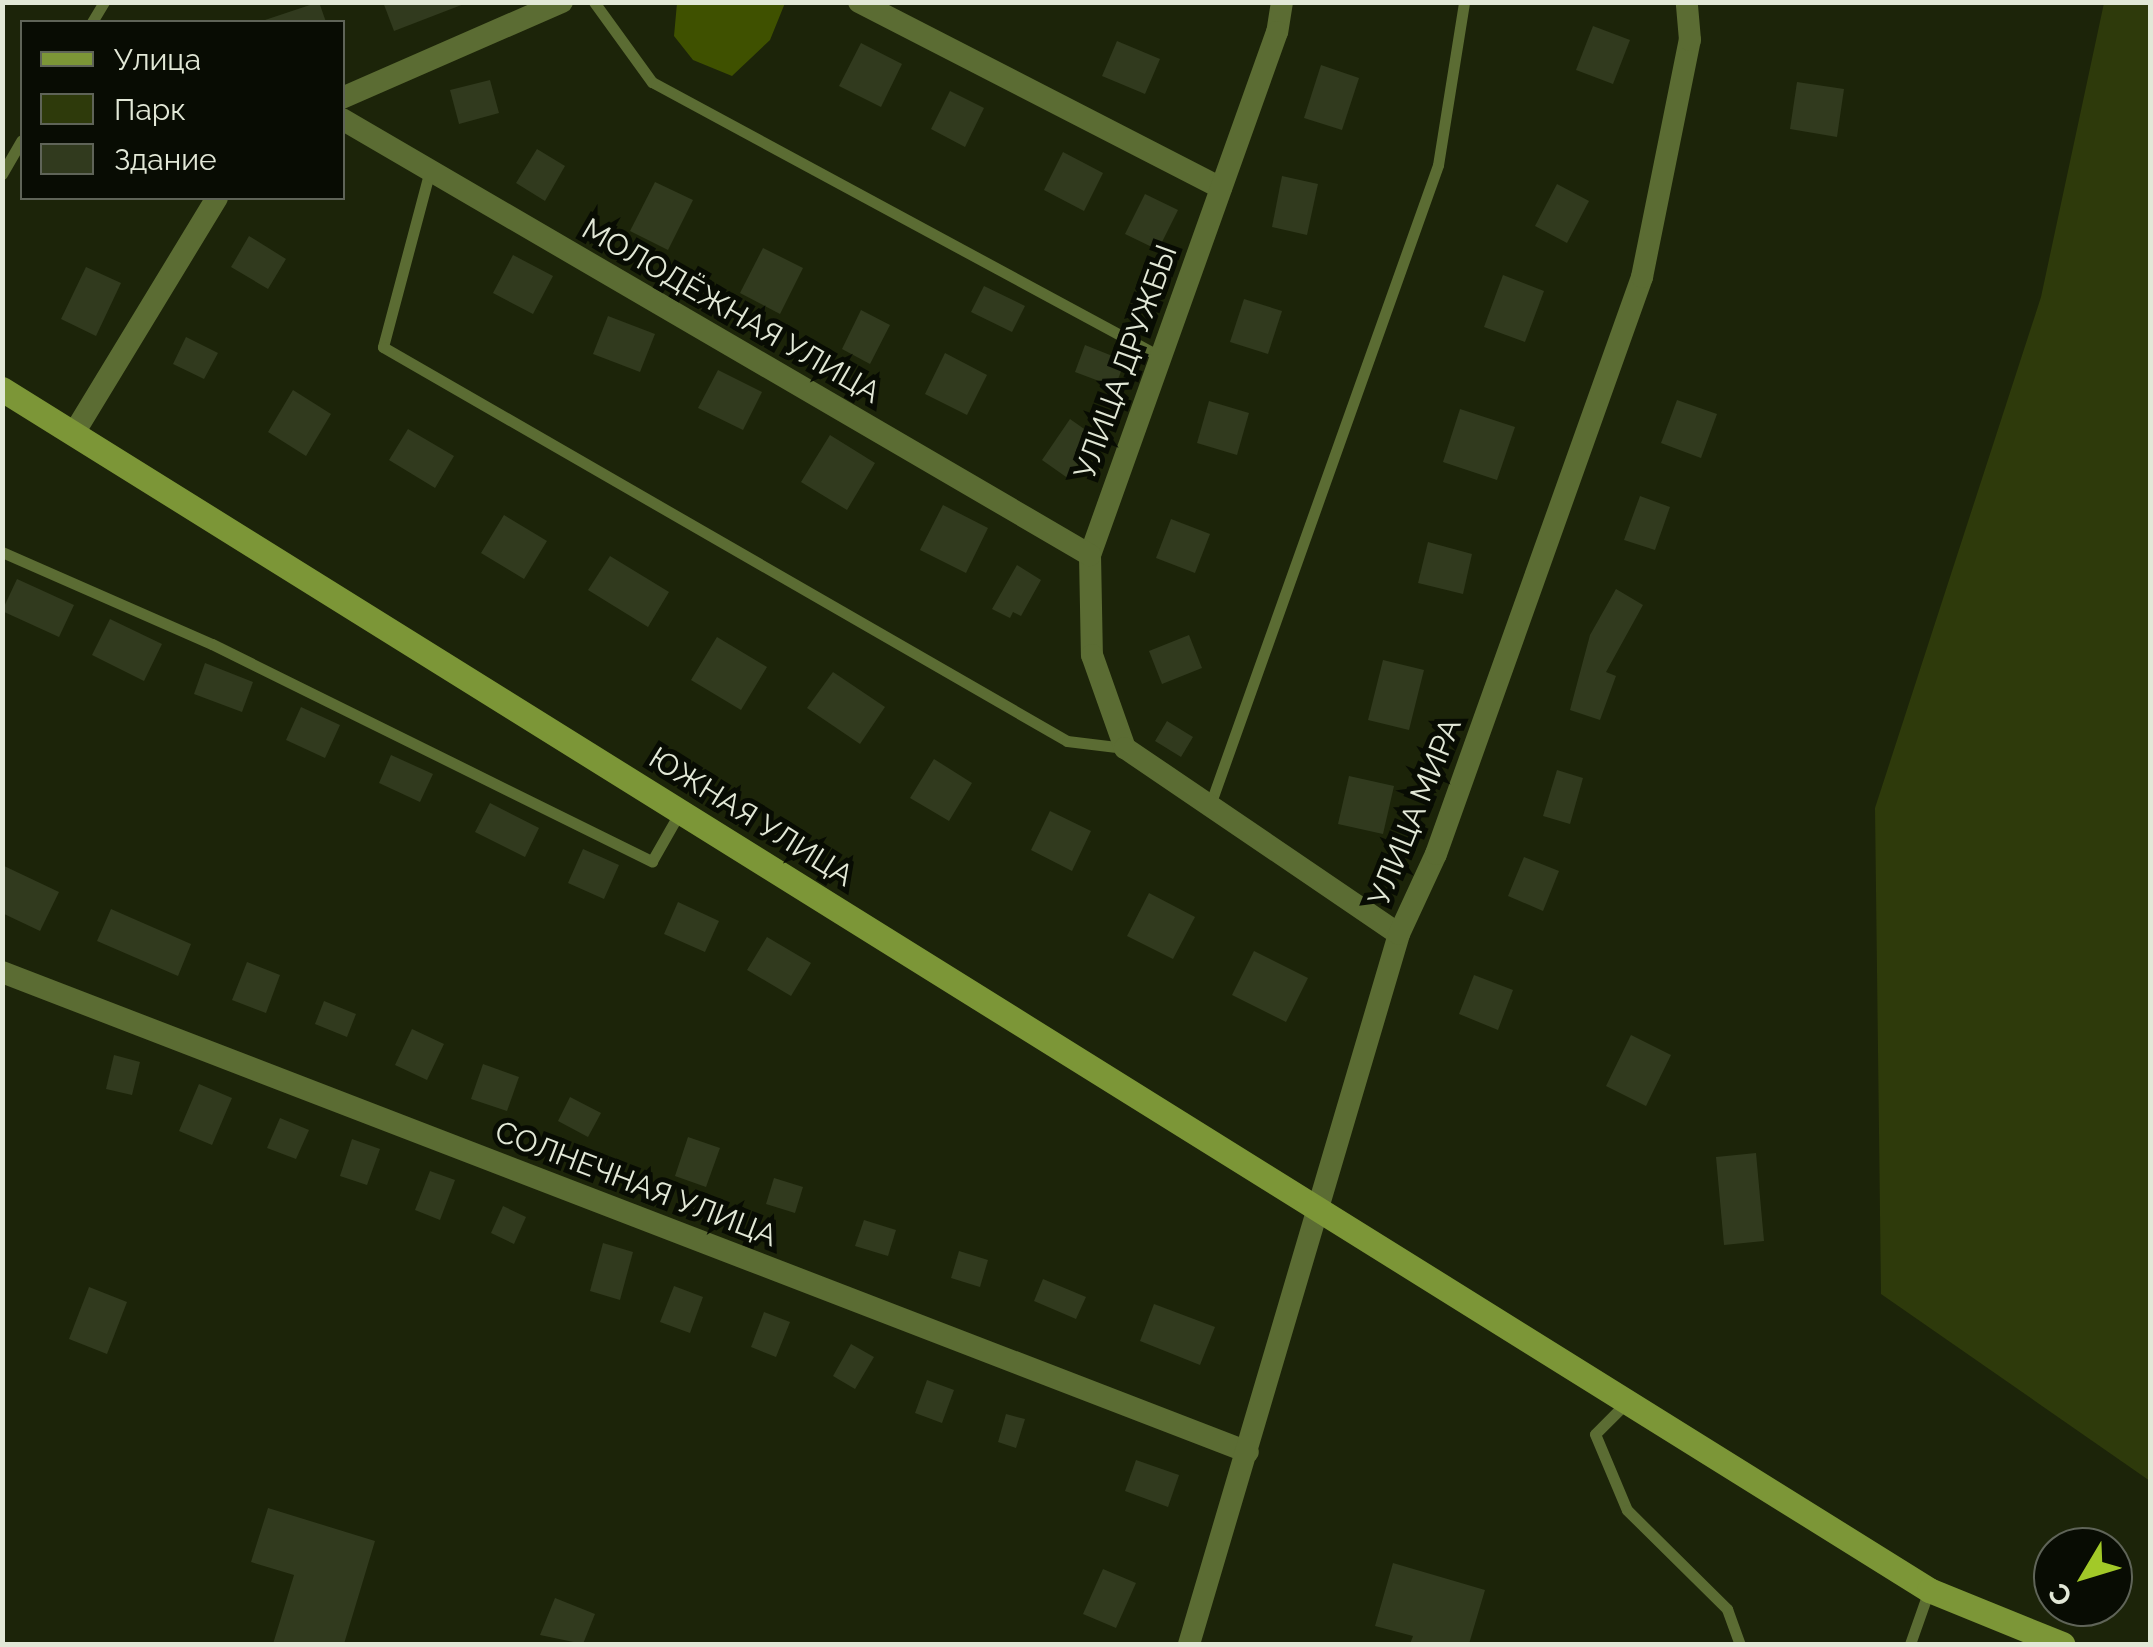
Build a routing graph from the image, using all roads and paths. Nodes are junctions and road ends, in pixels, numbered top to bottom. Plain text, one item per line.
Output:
1 (562, 2) edge
2 (594, 2) edge
3 (859, 2) edge
4 (1282, 2) edge
5 (1464, 2) edge
6 (1687, 2) edge
7 (345, 97) edge
8 (345, 121) edge
9 (20, 143) edge
10 (430, 170) junction
11 (2, 174) edge
12 (1221, 188) junction
13 (216, 200) edge
14 (1159, 356) junction
15 (2, 389) edge
16 (74, 433) junction
17 (2, 552) edge
18 (1090, 555) junction
19 (1125, 748) junction
20 (1210, 805) junction
21 (681, 811) junction
22 (1399, 934) junction
23 (2, 972) edge
24 (1319, 1214) junction
25 (1627, 1402) junction
26 (1248, 1452) junction
27 (1929, 1590) junction
28 (1189, 1644) edge
29 (1740, 1644) edge
30 (1910, 1644) edge
31 (2062, 1644) edge

1 - 7 street
2 - 14 lane
3 - 12 street
4 - 12 street, УЛИЦА ДРУЖБЫ
5 - 20 lane
6 - 22 street, УЛИЦА МИРА
8 - 10 street, МОЛОДЁЖНАЯ УЛИЦА
9 - 11 lane
10 - 18 street, МОЛОДЁЖНАЯ УЛИЦА
10 - 19 lane
12 - 14 street, УЛИЦА ДРУЖБЫ
13 - 16 street
14 - 18 street, УЛИЦА ДРУЖБЫ
15 - 16 main road, ЮЖНАЯ УЛИЦА
16 - 21 main road, ЮЖНАЯ УЛИЦА
17 - 21 lane
18 - 19 street, УЛИЦА ДРУЖБЫ
19 - 20 street
20 - 22 street
21 - 24 main road, ЮЖНАЯ УЛИЦА
22 - 24 street, УЛИЦА МИРА
23 - 26 street, СОЛНЕЧНАЯ УЛИЦА
24 - 25 main road, ЮЖНАЯ УЛИЦА
24 - 26 street, УЛИЦА МИРА
25 - 27 main road, ЮЖНАЯ УЛИЦА
25 - 29 lane
26 - 28 street, УЛИЦА МИРА
27 - 30 lane
27 - 31 main road, ЮЖНАЯ УЛИЦА

